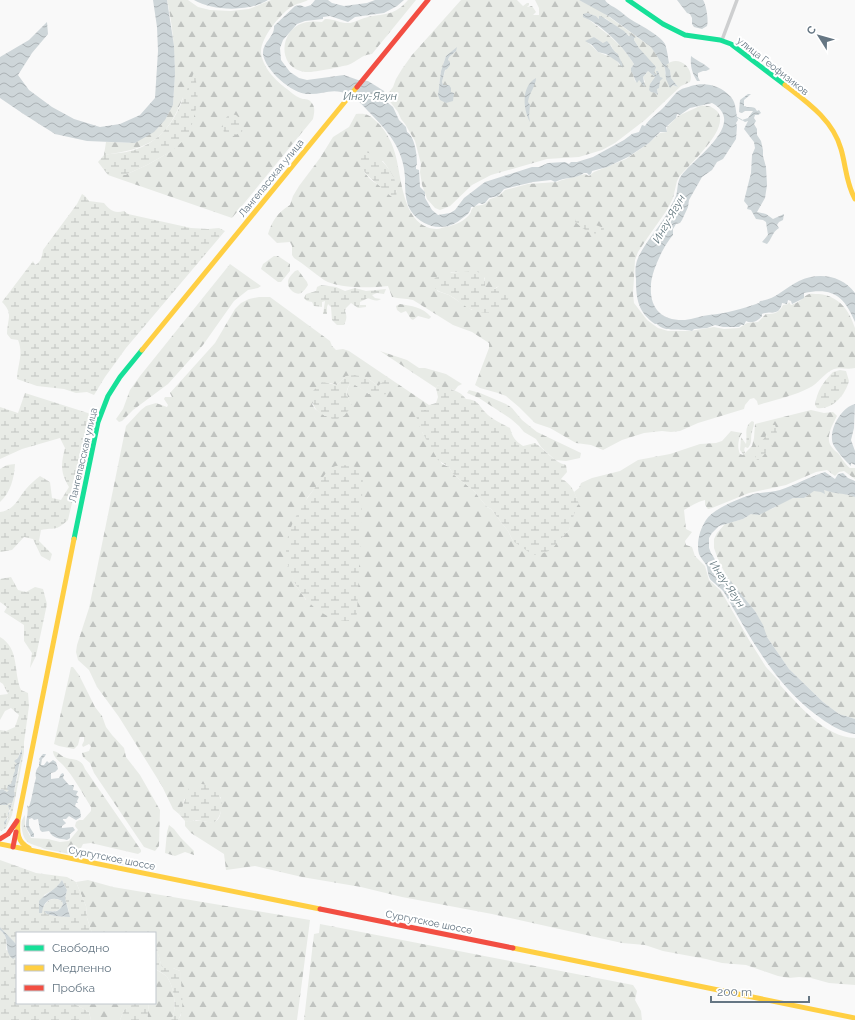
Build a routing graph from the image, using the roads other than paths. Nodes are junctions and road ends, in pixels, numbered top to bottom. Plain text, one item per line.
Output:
1 (428, 0) edge
2 (628, 0) edge
3 (737, 0) edge
4 (722, 40) junction
5 (855, 199) edge
6 (19, 815) junction
7 (17, 825) junction
8 (11, 831) junction
9 (0, 839) edge
10 (0, 844) edge
11 (10, 846) junction
12 (48, 854) junction
13 (855, 1018) edge

1 - 6 main road, Лангепасская улица
2 - 4 main road, улица Геофизиков
3 - 4 street
4 - 5 main road, улица Геофизиков
6 - 7 main road, Лангепасская улица
6 - 8 main road
7 - 11 main road, Лангепасская улица
7 - 12 main road
8 - 9 main road
8 - 11 main road
10 - 11 main road, Сургутское шоссе
11 - 12 main road, Сургутское шоссе
12 - 13 main road, Сургутское шоссе

